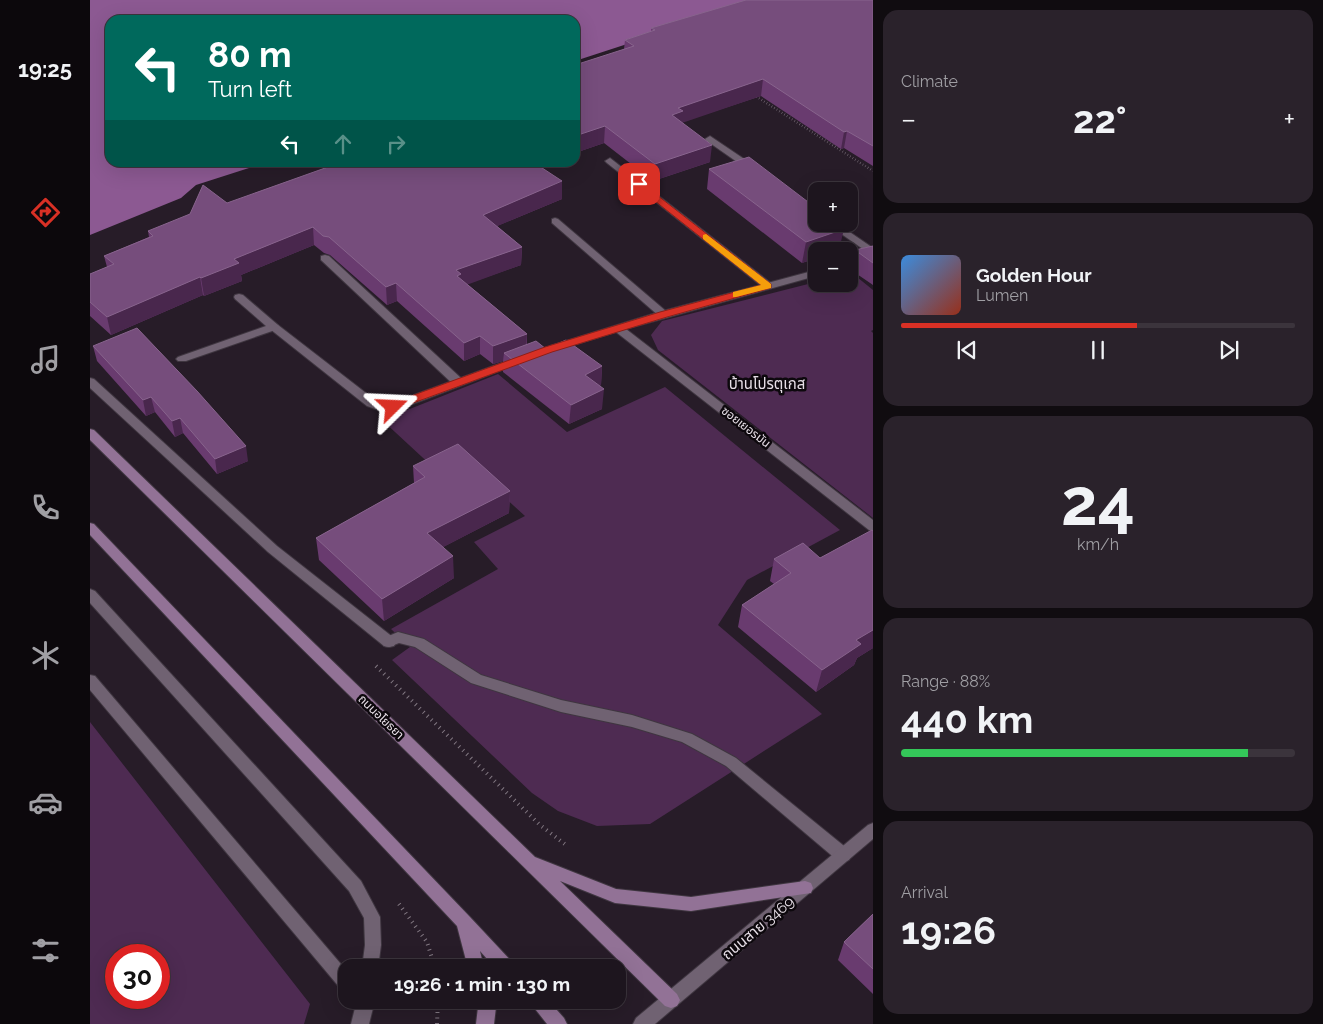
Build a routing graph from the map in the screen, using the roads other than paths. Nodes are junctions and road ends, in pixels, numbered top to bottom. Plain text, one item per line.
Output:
1 (710, 139) dead end
2 (610, 161) dead end
3 (759, 173) edge
4 (554, 221) dead end
5 (843, 232) edge
6 (873, 253) edge
7 (325, 258) dead end
8 (873, 259) edge
9 (858, 263) edge
10 (808, 275) edge
11 (768, 286) junction
12 (239, 297) dead end
13 (663, 314) junction
14 (274, 327) junction
15 (618, 328) junction
16 (182, 359) dead end
17 (90, 382) edge
18 (458, 382) junction
19 (90, 434) edge
20 (90, 527) edge
21 (873, 527) edge
22 (90, 594) edge
23 (90, 680) edge
24 (873, 830) edge
25 (844, 855) junction
26 (529, 861) junction
27 (805, 888) junction
28 (464, 919) junction
29 (371, 959) edge
30 (474, 959) edge
31 (499, 959) edge
32 (338, 973) edge
33 (671, 1000) junction
34 (363, 1009) edge
35 (487, 1009) edge
36 (544, 1009) edge
37 (360, 1024) edge
38 (485, 1024) edge
39 (558, 1024) edge
40 (642, 1024) edge

1 - 3 street
2 - 11 street
4 - 13 street
5 - 6 street
7 - 18 street
8 - 9 street
10 - 11 street
11 - 13 street
12 - 14 street
13 - 15 street
14 - 16 street
14 - 18 street
15 - 18 street
15 - 21 street, ซอยเยอรมัน
17 - 25 street
19 - 26 main road, ถนนอโยธยา
20 - 28 main road
22 - 29 street
23 - 32 street
24 - 25 street, ถนนสาย 3469
25 - 27 street, ถนนสาย 3469
26 - 27 main road
26 - 33 main road, ถนนอโยธยา
27 - 33 street, ถนนสาย 3469
28 - 30 main road
28 - 31 main road
33 - 40 street, ถนนสาย 3469
34 - 37 street
35 - 38 main road
36 - 39 main road

